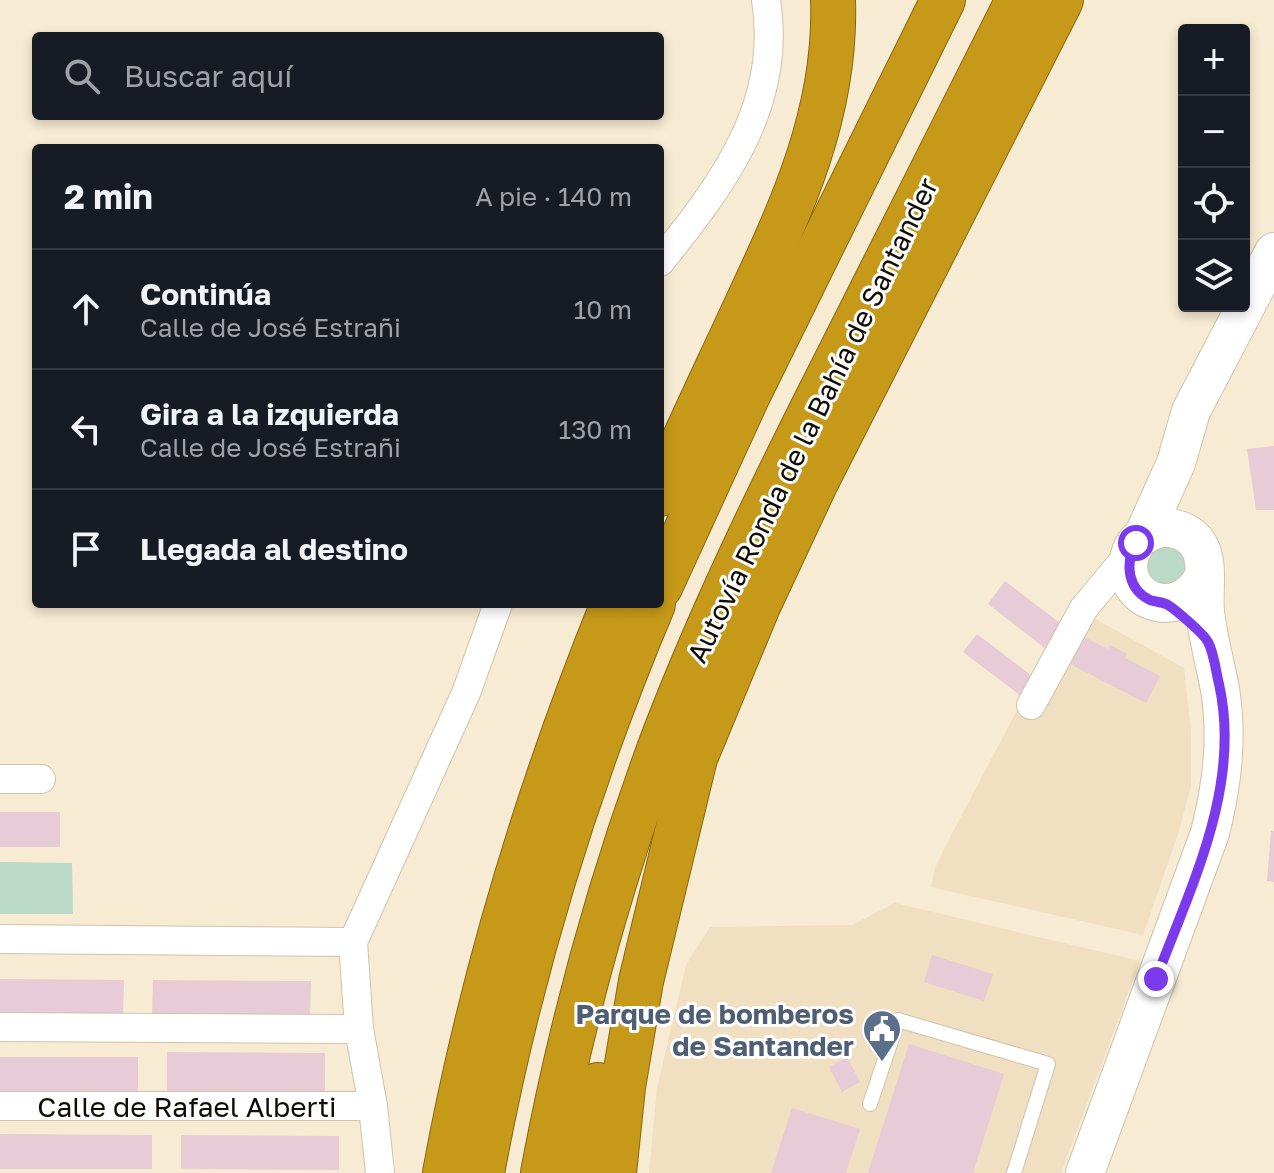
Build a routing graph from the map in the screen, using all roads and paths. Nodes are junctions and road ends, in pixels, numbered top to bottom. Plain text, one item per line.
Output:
1 (766, 0) edge
2 (833, 0) edge
3 (943, 0) edge
4 (1018, 0) edge
5 (1061, 0) edge
6 (1274, 252) edge
7 (664, 257) edge
8 (1176, 463) junction
9 (664, 485) edge
10 (1189, 535) junction
11 (1137, 544) junction
12 (664, 578) edge
13 (1203, 578) junction
14 (1096, 595) junction
15 (1155, 600) junction
16 (497, 608) edge
17 (611, 608) edge
18 (651, 608) edge
19 (1208, 642) junction
20 (1031, 705) dead end
21 (695, 758) junction
22 (0, 779) edge
23 (41, 779) dead end
24 (0, 939) edge
25 (353, 942) junction
26 (0, 1027) edge
27 (359, 1029) junction
28 (870, 1104) dead end
29 (0, 1106) edge
30 (373, 1106) junction
31 (380, 1173) edge
32 (445, 1173) edge
33 (482, 1173) edge
34 (543, 1173) edge
35 (579, 1173) edge
36 (614, 1173) edge
37 (1014, 1173) edge
38 (1085, 1173) edge

1 - 7 street
2 - 9 highway
3 - 12 highway
4 - 34 highway, Autovía Ronda de la Bahía de Santander
5 - 21 highway
6 - 8 street
8 - 10 street
8 - 11 street
10 - 11 street
10 - 13 street
11 - 14 street
11 - 15 street
13 - 15 street
13 - 19 street
14 - 15 street
14 - 20 street
15 - 19 street
16 - 25 street
17 - 32 highway
18 - 33 highway
19 - 38 street
21 - 35 highway
21 - 36 highway
22 - 23 street
24 - 25 street
25 - 27 street
26 - 27 street
27 - 30 street
28 - 37 lane
29 - 30 street, Calle de Rafael Alberti
30 - 31 street

